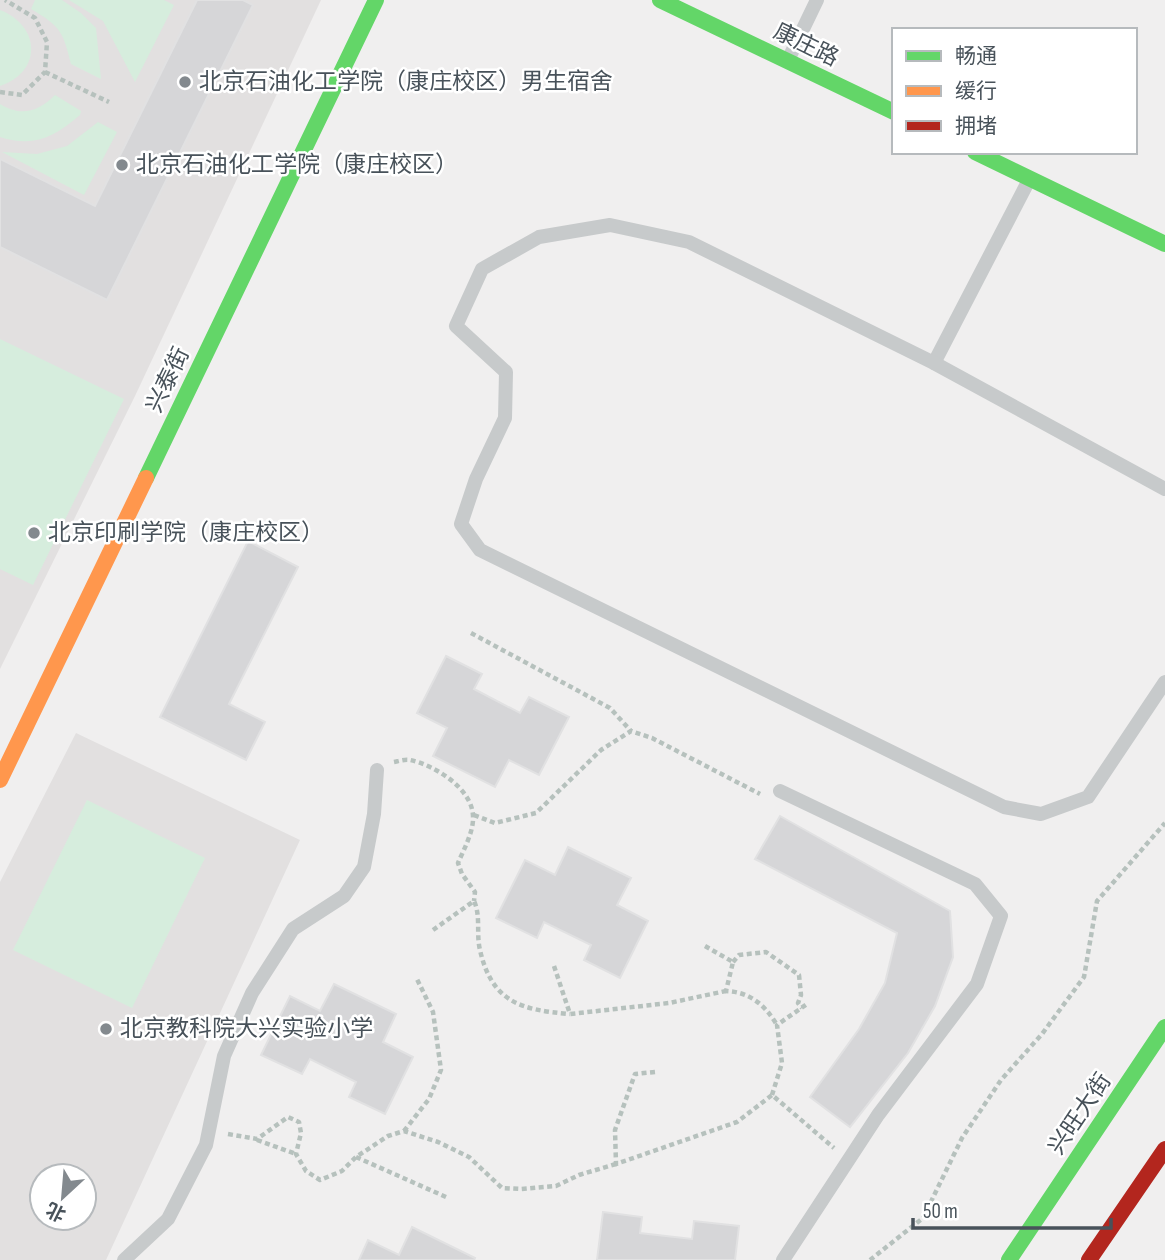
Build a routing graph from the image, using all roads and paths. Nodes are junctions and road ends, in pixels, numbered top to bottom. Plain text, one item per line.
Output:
1 (5, 0) edge
2 (376, 0) edge
3 (660, 0) edge
4 (817, 0) edge
5 (787, 61) junction
6 (45, 72) junction
7 (0, 92) edge
8 (109, 102) dead end
9 (892, 111) edge
10 (979, 154) edge
11 (1029, 179) junction
12 (1165, 244) edge
13 (934, 363) junction
14 (1165, 489) edge
15 (471, 633) dead end
16 (1165, 682) edge
17 (631, 731) junction
18 (377, 770) joint
19 (0, 780) edge
20 (774, 794) joint
21 (474, 815) junction
22 (1165, 822) edge
23 (474, 901) junction
24 (433, 930) dead end
25 (705, 946) dead end
26 (733, 961) junction
27 (554, 966) dead end
28 (416, 977) dead end
29 (726, 991) junction
30 (570, 1014) junction
31 (777, 1025) junction
32 (1165, 1027) edge
33 (655, 1072) dead end
34 (772, 1095) junction
35 (209, 1130) junction
36 (404, 1131) junction
37 (257, 1139) junction
38 (1165, 1149) edge
39 (296, 1154) junction
40 (356, 1157) junction
41 (848, 1160) junction
42 (616, 1164) junction
43 (446, 1197) dead end
44 (124, 1260) edge
45 (783, 1260) edge
46 (870, 1260) edge
47 (1009, 1260) edge
48 (1089, 1260) edge

1 - 6 path
2 - 19 street, 兴泰街
3 - 5 street, 康庄路
4 - 5 lane
5 - 9 street, 康庄路
6 - 7 path
6 - 8 path
10 - 11 street
11 - 12 street
11 - 13 lane
13 - 14 lane
13 - 16 lane
15 - 17 path
17 - 20 path
17 - 21 path
18 - 21 path
18 - 35 lane
20 - 41 lane
21 - 23 path
22 - 46 path
23 - 24 path
23 - 30 path
25 - 26 path
26 - 29 path
26 - 31 path
27 - 30 path
28 - 36 path
29 - 30 path
29 - 31 path
31 - 34 path
32 - 47 street, 兴旺大街
33 - 42 path
34 - 41 path
34 - 42 path
35 - 37 path
35 - 44 lane
36 - 40 path
36 - 42 path
37 - 39 path
37 - 39 path
38 - 48 street
39 - 40 path
40 - 43 path
41 - 45 lane

